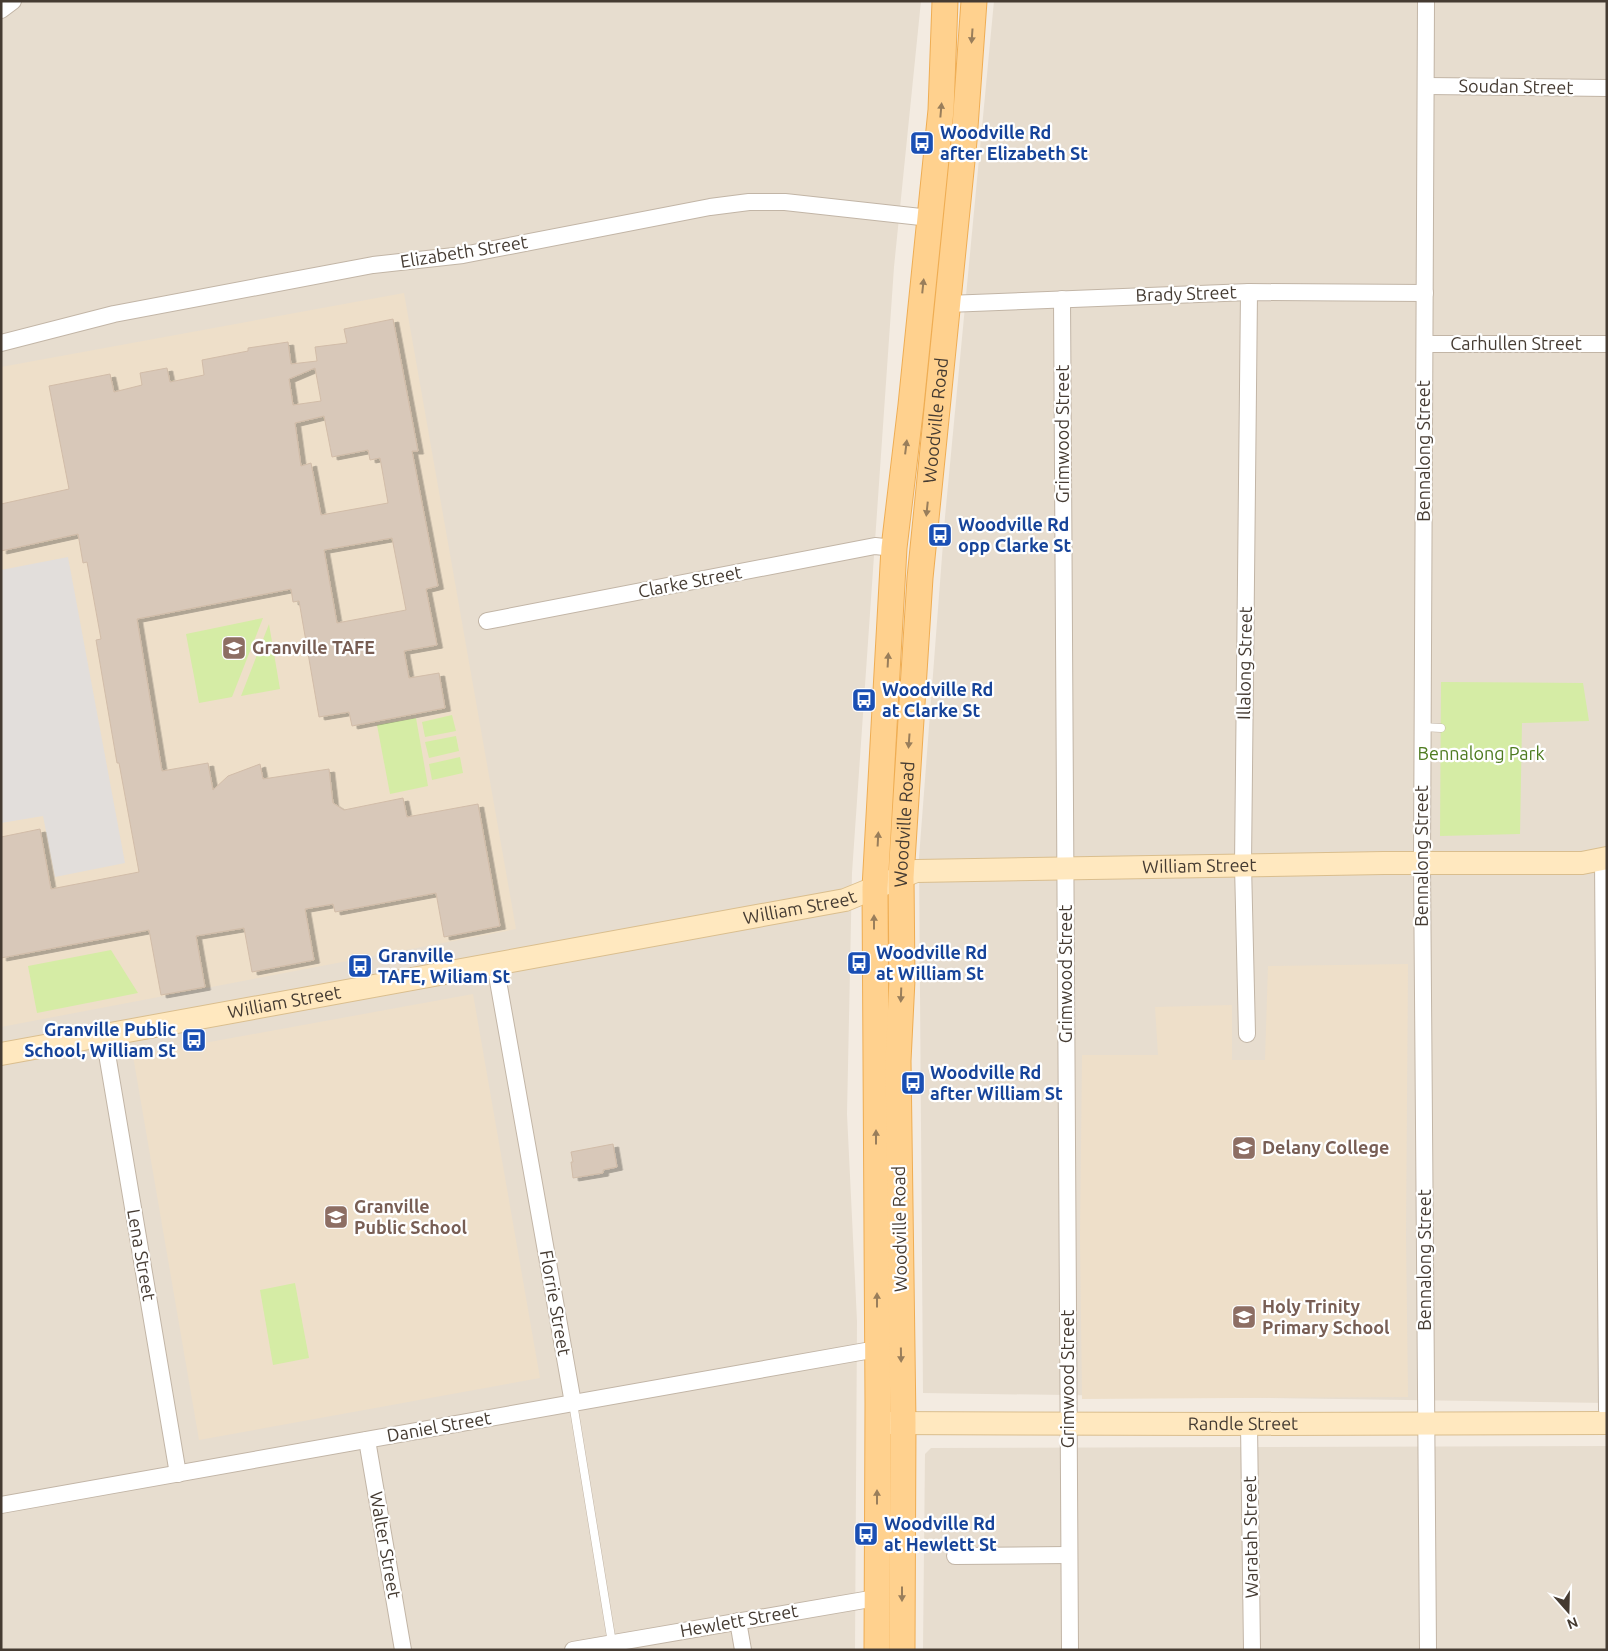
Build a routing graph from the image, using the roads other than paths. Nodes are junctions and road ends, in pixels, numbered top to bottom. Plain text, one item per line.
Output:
1 (13, 1) edge
2 (945, 1) edge
3 (974, 1) edge
4 (1426, 1) edge
5 (1, 10) edge
6 (1426, 86) junction
7 (1607, 88) edge
8 (930, 218) junction
9 (1249, 292) junction
10 (1425, 293) junction
11 (1062, 299) junction
12 (947, 304) junction
13 (1, 343) edge
14 (1425, 344) junction
15 (1607, 344) edge
16 (894, 548) junction
17 (487, 621) dead end
18 (1422, 727) junction
19 (1441, 728) dead end
20 (1605, 859) edge
21 (1422, 863) junction
22 (1243, 865) junction
23 (1066, 868) junction
24 (901, 877) junction
25 (875, 888) junction
26 (495, 964) junction
27 (1247, 1034) dead end
28 (104, 1036) junction
29 (1, 1054) edge
30 (877, 1349) junction
31 (573, 1403) junction
32 (1607, 1410) edge
33 (903, 1422) junction
34 (878, 1423) junction
35 (1607, 1423) edge
36 (1068, 1424) junction
37 (1250, 1424) junction
38 (1426, 1424) junction
39 (367, 1440) junction
40 (178, 1474) junction
41 (1, 1505) edge
42 (1069, 1555) junction
43 (955, 1556) dead end
44 (876, 1598) junction
45 (738, 1622) junction
46 (612, 1643) junction
47 (403, 1650) edge
48 (573, 1650) edge
49 (744, 1650) edge
50 (877, 1650) edge
51 (902, 1650) edge
52 (1070, 1650) edge
53 (1252, 1650) edge
54 (1428, 1650) edge

1 - 5 street
8 -> 2 main road, Woodville Road
3 -> 12 main road, Woodville Road
4 - 6 street, Bennalong Street
6 - 7 street, Soudan Street
6 - 10 street, Bennalong Street
8 - 13 street, Elizabeth Street
16 -> 8 main road, Woodville Road
9 - 10 street, Brady Street
9 - 11 street, Brady Street
9 - 22 street, Illalong Street
10 - 14 street, Bennalong Street
11 - 12 street, Brady Street
11 - 23 street, Grimwood Street
12 -> 24 main road, Woodville Road
14 - 15 street, Carhullen Street
14 - 18 street, Bennalong Street
16 - 17 street, Clarke Street
25 -> 16 main road, Woodville Road
18 - 19 lane
18 - 21 street, Bennalong Street
20 - 21 street, William Street
20 - 32 street
21 - 22 street, William Street
21 - 38 street, Bennalong Street
22 - 23 street, William Street
22 - 27 street, Illalong Street
23 - 24 street, William Street
23 - 36 street, Grimwood Street
24 - 25 street, William Street
24 -> 33 main road, Woodville Road
25 - 26 street, William Street
30 -> 25 main road, Woodville Road
26 - 28 street, William Street
26 - 31 street, Florrie Street
28 - 29 street, William Street
28 - 40 street, Lena Street
30 - 31 street, Daniel Street
30 - 34 main road, Woodville Road
31 - 39 street, Daniel Street
31 - 46 lane, Florrie Street
33 - 34 street, Randle Street
33 - 36 street, Randle Street
33 -> 51 main road, Woodville Road
44 -> 34 main road, Woodville Road
35 - 38 street, Randle Street
36 - 37 street, Randle Street
36 - 42 street, Grimwood Street
37 - 38 street, Randle Street
37 - 53 street, Waratah Street
38 - 54 street, Bennalong Street
39 - 40 street, Daniel Street
39 - 47 street, Walter Street
40 - 41 street, Daniel Street
42 - 43 street
42 - 52 street, Grimwood Street
44 - 45 street, Hewlett Street
44 - 50 main road, Woodville Road
45 - 46 street, Hewlett Street
45 - 49 street
46 - 48 street, Hewlett Street

